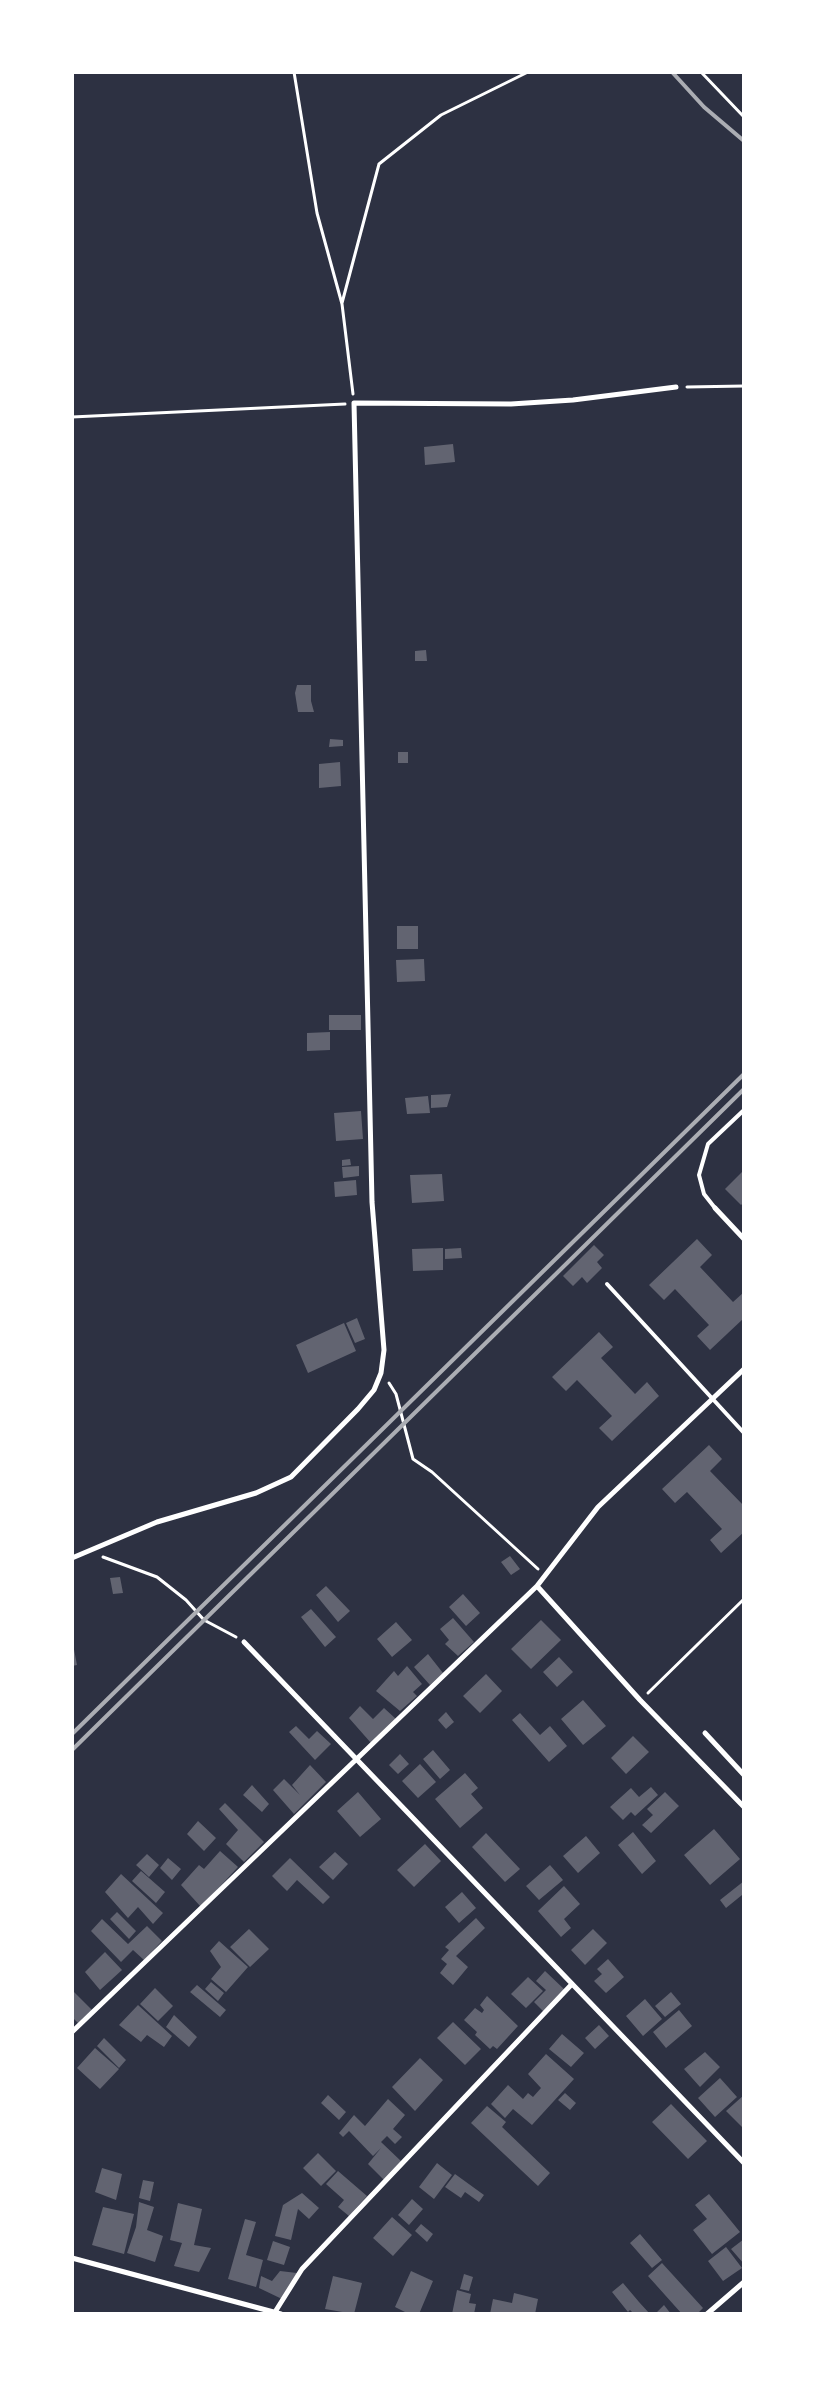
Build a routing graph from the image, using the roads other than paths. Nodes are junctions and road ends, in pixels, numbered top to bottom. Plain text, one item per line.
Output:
1 (676, 387) road end
2 (744, 1110) edge
3 (715, 1208) joint
4 (744, 1239) edge
5 (607, 1284) dead end
6 (744, 1369) edge
7 (711, 1400) junction
8 (744, 1433) edge
9 (72, 1558) edge
10 (537, 1586) junction
11 (244, 1642) road end
12 (705, 1733) dead end
13 (357, 1760) junction
14 (744, 1775) edge
15 (744, 1808) edge
16 (572, 1984) junction
17 (72, 2032) edge
18 (744, 2163) edge
19 (72, 2258) edge
20 (744, 2282) edge
21 (278, 2313) edge
22 (706, 2314) edge

1 - 9 street
2 - 3 lane
3 - 4 street
5 - 7 lane
6 - 7 street
7 - 8 lane
7 - 10 street
10 - 13 street
10 - 15 street
11 - 13 street
12 - 14 street
13 - 16 street
13 - 17 street
16 - 18 street
16 - 21 street
19 - 21 street
20 - 22 street

